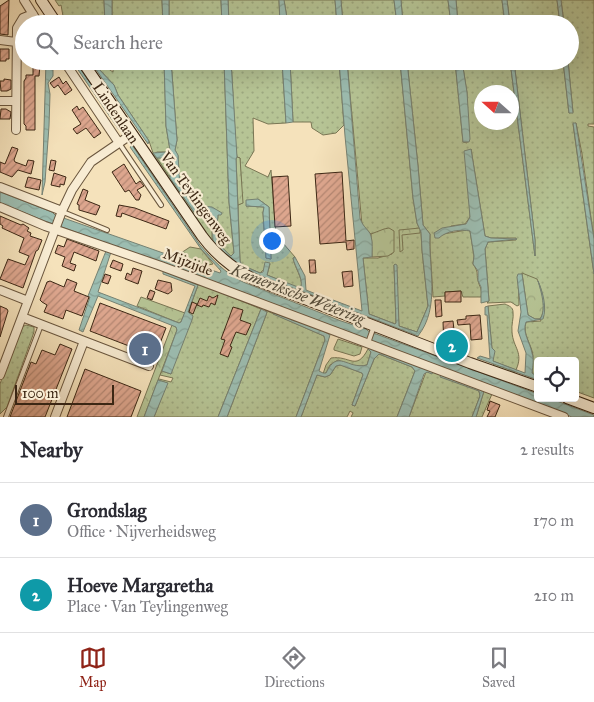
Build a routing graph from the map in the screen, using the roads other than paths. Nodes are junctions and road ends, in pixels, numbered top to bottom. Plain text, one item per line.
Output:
1 (24, 0) edge
2 (41, 0) edge
3 (33, 14) edge
4 (51, 15) edge
5 (0, 40) edge
6 (15, 42) edge
7 (16, 70) edge
8 (70, 70) edge
9 (88, 70) edge
10 (0, 101) edge
11 (16, 101) junction
12 (16, 130) dead end
13 (132, 134) junction
14 (119, 143) junction
15 (0, 187) edge
16 (161, 205) dead end
17 (0, 207) edge
18 (62, 214) junction
19 (57, 228) junction
20 (107, 230) dead end
21 (0, 290) edge
22 (28, 301) junction
23 (22, 318) junction
24 (41, 325) junction
25 (373, 328) junction
26 (84, 341) junction
27 (368, 342) junction
28 (149, 366) dead end
29 (0, 375) edge
30 (534, 386) edge
31 (578, 402) edge
32 (594, 408) edge
33 (6, 417) edge
34 (55, 417) edge
35 (564, 417) edge

1 - 3 street
2 - 4 main road
5 - 6 street
7 - 11 street
8 - 14 street, Lindenlaan
9 - 13 main road, Van Teylingenweg
10 - 11 street
11 - 12 street
13 - 14 street
13 - 25 main road, Van Teylingenweg
14 - 16 lane, Lindenlaan
14 - 18 street
15 - 18 street
17 - 19 street, Mijzijde
18 - 19 street
18 - 20 lane
19 - 22 street
19 - 27 street, Mijzijde
21 - 22 street
22 - 23 street
23 - 24 street
23 - 29 street
24 - 26 street
24 - 33 lane
25 - 27 lane
25 - 30 main road, Van Teylingenweg
26 - 28 street
26 - 34 street
27 - 35 street, Mijzijde
31 - 32 main road

